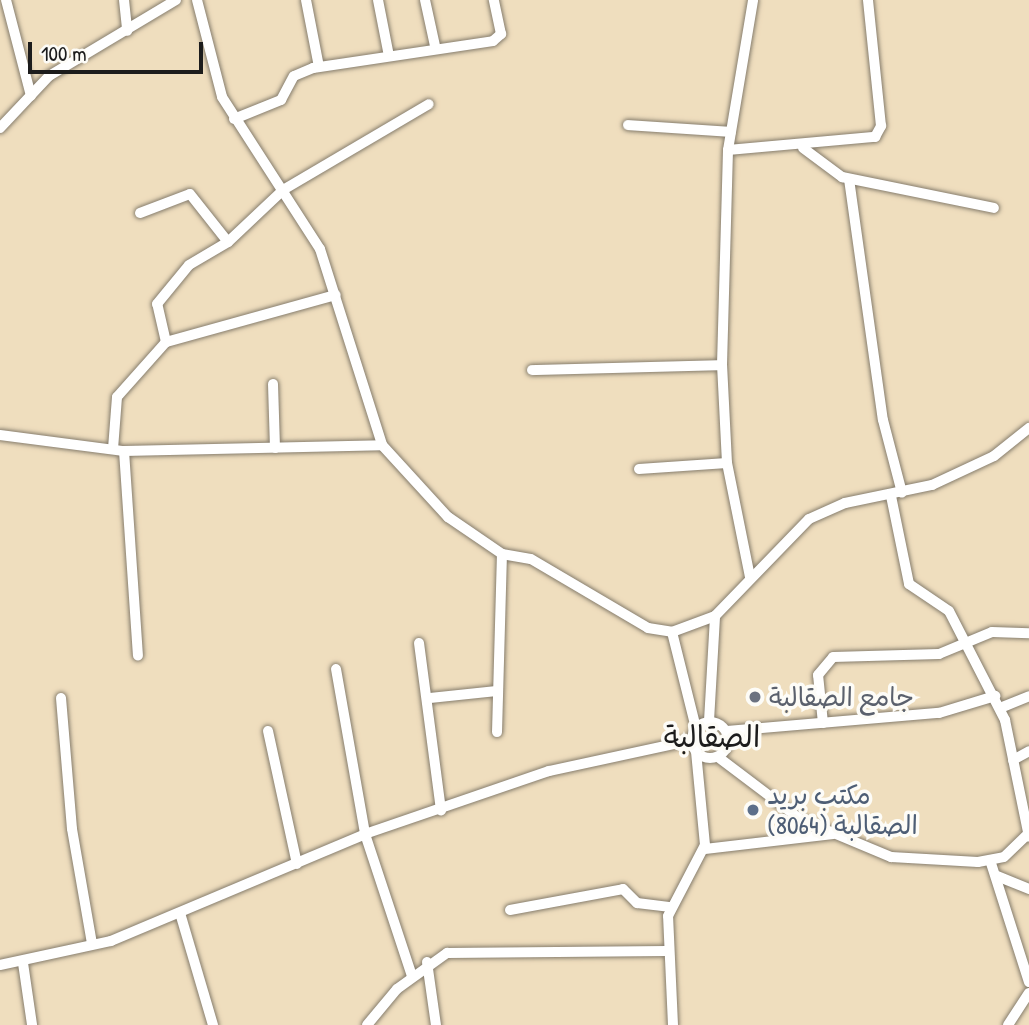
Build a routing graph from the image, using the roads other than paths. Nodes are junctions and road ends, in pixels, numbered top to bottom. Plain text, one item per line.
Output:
1 (6, 0) edge
2 (124, 0) edge
3 (176, 0) edge
4 (197, 0) edge
5 (306, 0) edge
6 (378, 0) edge
7 (425, 0) edge
8 (494, 0) edge
9 (753, 0) edge
10 (868, 0) edge
11 (127, 31) junction
12 (435, 46) junction
13 (389, 56) junction
14 (319, 67) junction
15 (31, 96) junction
16 (429, 104) dead end
17 (234, 119) junction
18 (628, 125) dead end
19 (0, 128) edge
20 (731, 132) junction
21 (803, 148) junction
22 (728, 150) junction
23 (849, 179) junction
24 (283, 190) junction
25 (994, 208) dead end
26 (140, 213) dead end
27 (228, 242) junction
28 (336, 295) junction
29 (166, 342) junction
30 (722, 365) junction
31 (531, 370) dead end
32 (273, 384) dead end
33 (1029, 428) edge
34 (0, 435) edge
35 (383, 445) junction
36 (275, 448) junction
37 (113, 449) junction
38 (124, 451) junction
39 (727, 463) junction
40 (639, 469) dead end
41 (902, 493) junction
42 (891, 496) junction
43 (502, 554) junction
44 (750, 577) junction
45 (715, 616) junction
46 (672, 632) junction
47 (1029, 633) edge
48 (419, 643) dead end
49 (967, 643) junction
50 (138, 656) dead end
51 (336, 669) dead end
52 (497, 691) junction
53 (1029, 695) edge
54 (995, 696) junction
55 (61, 698) dead end
56 (430, 698) junction
57 (1000, 708) junction
58 (709, 721) junction
59 (822, 723) junction
60 (696, 728) junction
61 (268, 731) dead end
62 (727, 731) junction
63 (496, 732) dead end
64 (692, 740) junction
65 (696, 751) junction
66 (1029, 751) edge
67 (718, 757) junction
68 (1013, 760) junction
69 (441, 811) junction
70 (1027, 816) edge
71 (365, 834) junction
72 (835, 834) junction
73 (1028, 836) edge
74 (705, 849) junction
75 (990, 860) junction
76 (297, 864) junction
77 (997, 876) junction
78 (1029, 889) edge
79 (671, 906) junction
80 (510, 910) dead end
81 (180, 913) junction
82 (92, 944) junction
83 (1024, 948) edge
84 (667, 951) junction
85 (427, 962) junction
86 (23, 963) junction
87 (0, 965) edge
88 (412, 976) junction
89 (1029, 982) edge
90 (1029, 993) edge
91 (32, 1025) edge
92 (213, 1025) edge
93 (367, 1025) edge
94 (436, 1025) edge
95 (673, 1025) edge
96 (1008, 1025) edge

1 - 15 street
2 - 11 street
3 - 11 street
4 - 17 street
5 - 14 street
6 - 13 street
7 - 12 street
8 - 12 street
9 - 20 street
10 - 21 street
11 - 15 street
12 - 13 street
13 - 14 street
14 - 17 street
15 - 19 street
16 - 24 street
17 - 24 street
18 - 20 street
20 - 22 street
21 - 22 street
21 - 23 street
22 - 30 street
23 - 25 street
23 - 41 street
24 - 27 street
24 - 28 street
26 - 27 street
27 - 29 street
28 - 29 street
28 - 35 street
29 - 37 street
30 - 31 street
30 - 39 street
32 - 36 street
33 - 41 street
34 - 37 street
35 - 36 street
35 - 43 street
36 - 38 street
37 - 38 street
38 - 50 street
39 - 40 street
39 - 44 street
41 - 42 street
42 - 44 street
42 - 49 street
43 - 46 street
43 - 52 street
44 - 45 street
45 - 46 street
45 - 58 street
46 - 60 street
47 - 49 street
48 - 56 street
49 - 54 street
49 - 59 street
51 - 71 street
52 - 56 street
52 - 63 street
53 - 57 street
54 - 57 street
54 - 59 street
55 - 82 street
56 - 69 street
57 - 68 street
58 - 60 street
58 - 62 street
59 - 62 street
60 - 64 street
61 - 76 street
62 - 67 street
64 - 65 street
64 - 69 street
65 - 67 street
65 - 74 street
66 - 68 street
67 - 72 street
68 - 70 street
69 - 71 street
70 - 73 street
71 - 76 street
71 - 88 street
72 - 74 street
72 - 75 street
73 - 75 street
74 - 79 street
75 - 77 street
76 - 81 street
77 - 78 street
77 - 83 street
79 - 80 street
79 - 84 street
81 - 82 street
81 - 92 street
82 - 86 street
83 - 89 street
84 - 85 street
84 - 95 street
85 - 88 street
85 - 94 street
86 - 87 street
86 - 91 street
88 - 93 street
90 - 96 street

